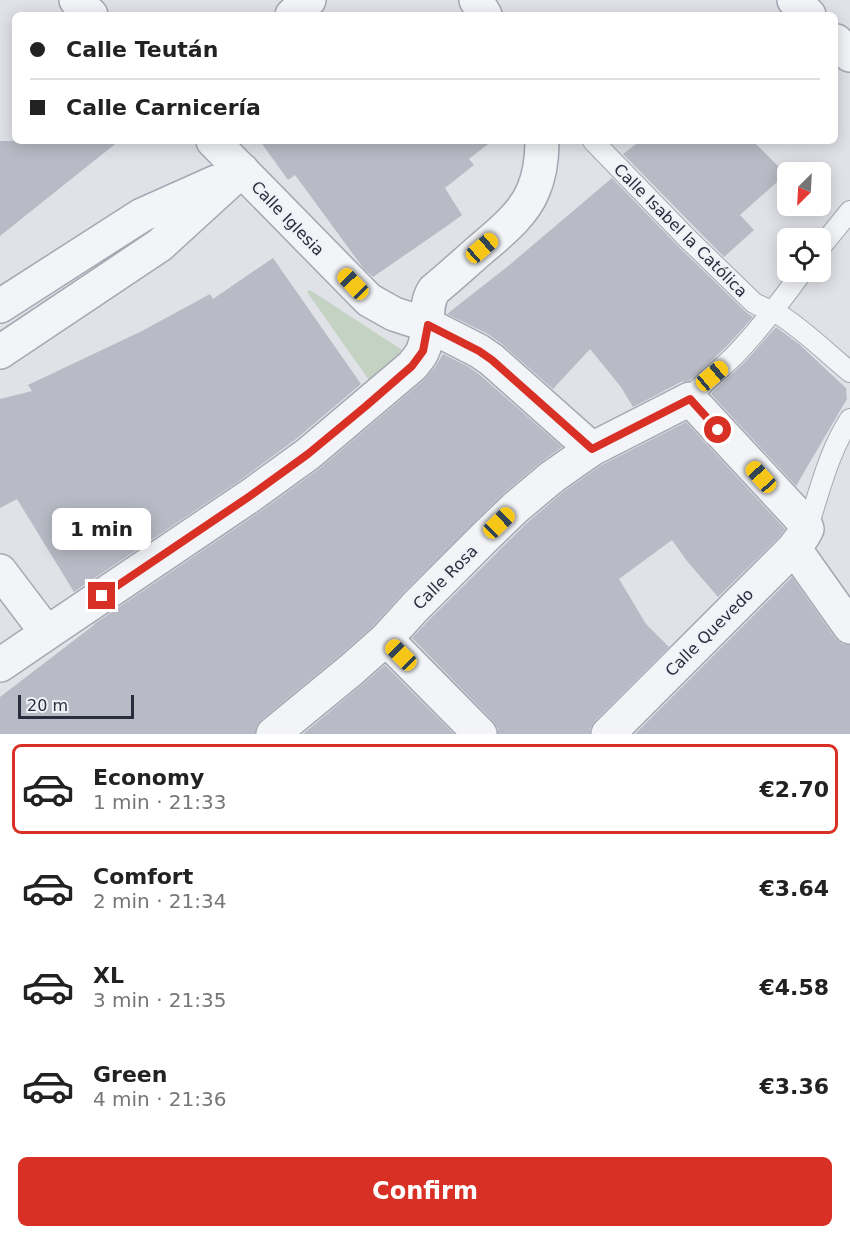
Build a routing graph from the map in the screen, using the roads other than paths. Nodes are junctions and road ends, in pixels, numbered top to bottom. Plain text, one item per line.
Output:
1 (76, 0) edge
2 (309, 0) edge
3 (794, 0) edge
4 (88, 12) edge
5 (295, 12) edge
6 (806, 12) edge
7 (838, 43) edge
8 (850, 55) edge
9 (216, 144) edge
10 (542, 144) edge
11 (596, 144) edge
12 (242, 170) junction
13 (850, 211) edge
14 (831, 234) edge
15 (795, 282) edge
16 (0, 306) edge
17 (773, 312) junction
18 (428, 325) junction
19 (0, 352) edge
20 (850, 372) edge
21 (690, 399) junction
22 (850, 419) edge
23 (592, 449) junction
24 (800, 538) junction
25 (0, 571) edge
26 (850, 627) edge
27 (47, 633) junction
28 (386, 639) junction
29 (0, 664) edge
30 (273, 734) edge
31 (480, 734) edge
32 (608, 734) edge

1 - 4 street
2 - 5 street
3 - 6 street
7 - 8 street
9 - 12 street, Calle Iglesia
10 - 18 street
11 - 17 lane, Calle Isabel la Católica
12 - 16 street
12 - 18 street, Calle Iglesia
12 - 19 street
13 - 14 lane
15 - 17 lane
17 - 20 lane, Calle Isabel la Católica
17 - 21 lane
18 - 23 street, Calle Iglesia
18 - 27 street
21 - 23 street, Calle Rosa
21 - 24 street
22 - 24 lane
23 - 28 street, Calle Rosa
24 - 26 street
24 - 32 street, Calle Quevedo
25 - 27 street
27 - 29 street
28 - 30 street, Calle Rosa
28 - 31 street

